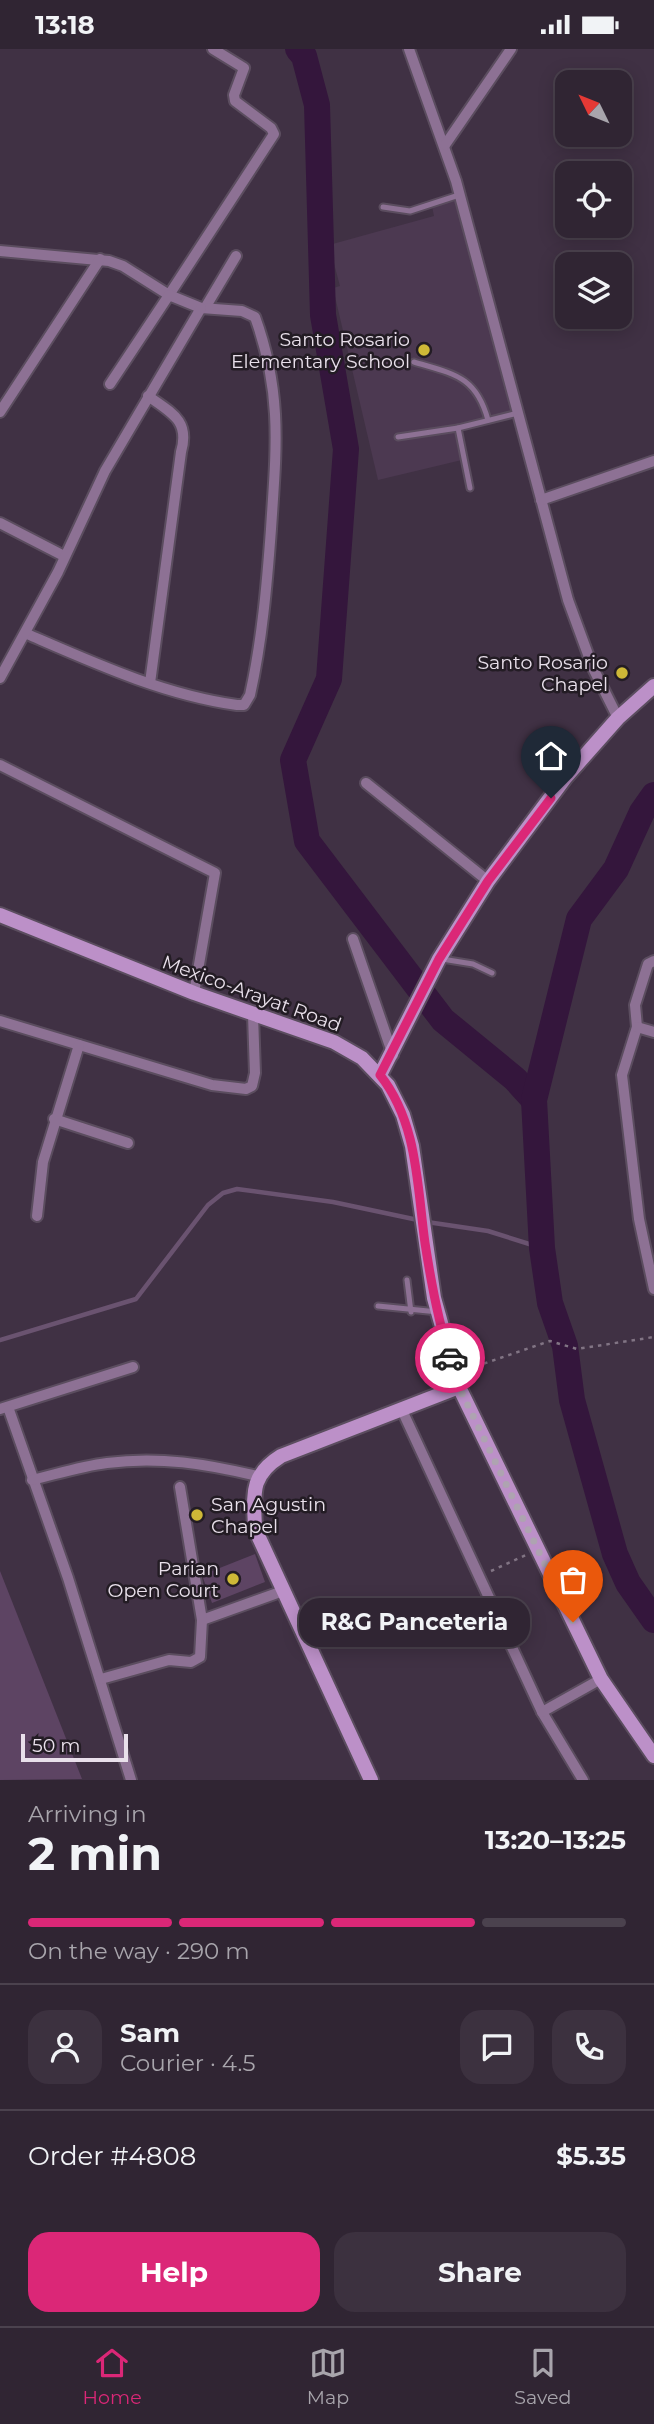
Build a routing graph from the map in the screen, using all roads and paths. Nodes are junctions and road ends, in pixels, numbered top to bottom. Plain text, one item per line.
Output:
1 (214, 49) edge
2 (409, 49) edge
3 (511, 49) edge
4 (445, 145) junction
5 (459, 195) junction
6 (383, 207) dead end
7 (0, 251) edge
8 (236, 256) dead end
9 (100, 259) junction
10 (169, 295) junction
11 (203, 308) junction
12 (414, 362) dead end
13 (110, 384) dead end
14 (148, 396) junction
15 (0, 412) edge
16 (519, 413) junction
17 (488, 420) junction
18 (458, 428) junction
19 (398, 437) dead end
20 (654, 461) edge
21 (470, 488) dead end
22 (541, 500) junction
23 (0, 523) edge
24 (64, 556) junction
25 (27, 634) junction
26 (1, 673) edge
27 (150, 683) junction
28 (654, 686) edge
29 (618, 718) junction
30 (0, 765) edge
31 (366, 783) dead end
32 (488, 881) junction
33 (0, 915) edge
34 (353, 939) dead end
35 (439, 959) junction
36 (654, 961) edge
37 (492, 973) dead end
38 (194, 993) junction
39 (253, 1015) junction
40 (0, 1021) edge
41 (637, 1027) junction
42 (654, 1032) edge
43 (79, 1045) junction
44 (393, 1055) junction
45 (380, 1075) junction
46 (54, 1119) junction
47 (128, 1143) dead end
48 (37, 1216) dead end
49 (408, 1280) dead end
50 (654, 1289) edge
51 (378, 1306) dead end
52 (411, 1312) junction
53 (438, 1312) junction
54 (654, 1337) edge
55 (133, 1367) dead end
56 (457, 1380) junction
57 (4, 1408) edge
58 (401, 1408) junction
59 (257, 1476) junction
60 (32, 1480) junction
61 (180, 1487) dead end
62 (538, 1549) junction
63 (478, 1577) junction
64 (283, 1591) junction
65 (202, 1620) junction
66 (101, 1679) junction
67 (601, 1679) junction
68 (542, 1712) junction
69 (654, 1756) edge
70 (131, 1780) edge
71 (372, 1780) edge
72 (583, 1780) edge

1 - 10 street
2 - 4 street
3 - 4 street
4 - 5 street
5 - 6 lane
5 - 16 street
7 - 9 street
8 - 11 street
9 - 10 street
9 - 15 street
10 - 11 street
10 - 13 street
11 - 14 street
11 - 27 street
12 - 17 lane
14 - 24 street
14 - 27 street
16 - 17 lane
16 - 22 street
17 - 18 lane
18 - 19 lane
18 - 21 lane
20 - 22 street
22 - 29 street
23 - 24 street
24 - 25 street
25 - 26 street
25 - 27 street
28 - 29 main road
29 - 32 main road
30 - 38 street
31 - 32 street
32 - 35 main road
33 - 38 main road, Mexico-Arayat Road
34 - 44 street
35 - 37 lane
35 - 44 main road
36 - 41 street
38 - 39 main road, Mexico-Arayat Road
39 - 43 street
39 - 45 main road, Mexico-Arayat Road
40 - 43 street
41 - 42 street
41 - 50 street
43 - 46 street
44 - 45 main road
45 - 53 main road, Mexico-Arayat Road
46 - 47 street
46 - 48 street
49 - 52 lane
51 - 52 lane
52 - 53 lane
53 - 56 main road, Mexico-Arayat Road
54 - 56 path
55 - 57 street
56 - 58 main road
56 - 62 main road, Mexico-Arayat Road
57 - 60 street
58 - 59 main road
58 - 63 street
59 - 60 street
59 - 64 main road
60 - 66 street
61 - 65 street
62 - 63 path
62 - 67 main road, Mexico-Arayat Road
63 - 68 street
64 - 65 street
64 - 71 main road
65 - 66 street
66 - 70 street
67 - 68 street
67 - 69 main road, Mexico-Arayat Road
68 - 72 street

